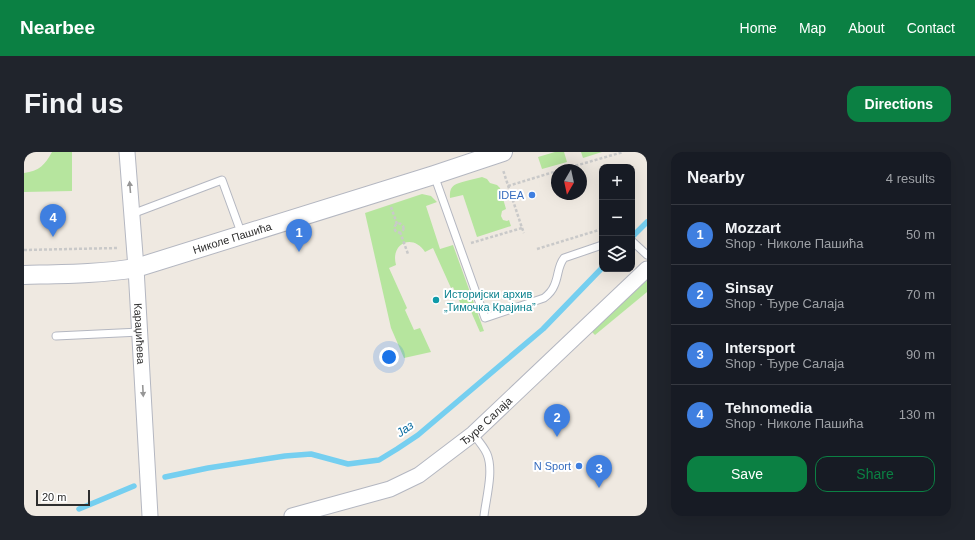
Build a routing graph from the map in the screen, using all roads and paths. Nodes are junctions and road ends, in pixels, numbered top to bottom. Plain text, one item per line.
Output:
1 (127, 152) edge
2 (623, 152) edge
3 (502, 159) edge
4 (582, 164) edge
5 (551, 173) edge
6 (434, 175) junction
7 (508, 186) junction
8 (390, 205) dead end
9 (132, 214) junction
10 (397, 224) junction
11 (522, 228) junction
12 (599, 230) edge
13 (400, 232) junction
14 (524, 233) dead end
15 (242, 235) junction
16 (635, 244) edge
17 (460, 246) junction
18 (599, 246) edge
19 (134, 248) junction
20 (538, 249) dead end
21 (24, 250) edge
22 (408, 254) dead end
23 (647, 255) edge
24 (136, 268) junction
25 (647, 269) edge
26 (24, 275) edge
27 (140, 332) junction
28 (56, 336) dead end
29 (473, 434) junction
30 (150, 516) edge
31 (292, 516) edge
32 (484, 516) edge

9 -> 1 street, Караџићева
2 - 4 path
3 - 6 street, Николе Пашића
3 - 7 path
5 - 7 path
6 - 15 street, Николе Пашића
6 - 17 lane
7 - 11 path
8 - 10 path
9 - 15 lane
9 - 19 street, Караџићева
10 - 13 path
10 - 13 path
11 - 14 path
11 - 17 path
12 - 20 path
13 - 22 path
15 - 24 street, Николе Пашића
16 - 23 lane
17 - 18 lane
19 - 21 path
19 - 24 street, Караџићева
24 - 26 street, Николе Пашића
24 - 27 street, Караџићева
25 - 29 street, Ђуре Салаја
27 - 28 lane
27 -> 30 street, Караџићева
29 - 31 street, Ђуре Салаја
29 - 32 lane

